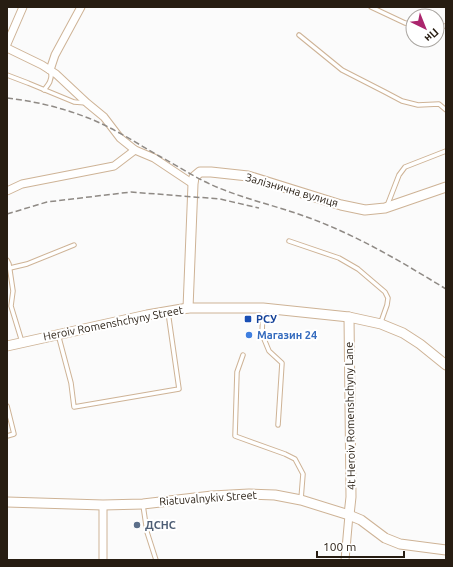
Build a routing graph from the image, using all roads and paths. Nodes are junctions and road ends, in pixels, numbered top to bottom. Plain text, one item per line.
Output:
1 (23, 7) edge
2 (81, 7) edge
3 (371, 7) edge
4 (405, 23) edge
5 (299, 36) dead end
6 (7, 44) edge
7 (7, 48) edge
8 (49, 69) junction
9 (7, 75) edge
10 (44, 90) junction
11 (87, 104) junction
12 (446, 110) edge
13 (135, 150) junction
14 (446, 151) edge
15 (193, 184) junction
16 (446, 187) edge
17 (7, 191) edge
18 (385, 208) junction
19 (289, 241) dead end
20 (74, 245) dead end
21 (7, 260) edge
22 (10, 268) junction
23 (9, 307) edge
24 (188, 308) junction
25 (263, 308) junction
26 (168, 311) junction
27 (349, 317) junction
28 (381, 324) junction
29 (58, 334) junction
30 (22, 342) junction
31 (7, 346) edge
32 (243, 355) dead end
33 (446, 365) edge
34 (7, 406) edge
35 (278, 425) dead end
36 (7, 436) edge
37 (301, 500) junction
38 (7, 502) edge
39 (103, 504) junction
40 (143, 504) junction
41 (349, 515) junction
42 (446, 550) edge
43 (103, 560) edge
44 (156, 560) edge
45 (345, 560) edge

1 - 6 street
2 - 8 street
3 - 4 lane
5 - 12 lane
7 - 8 street
8 - 10 lane
8 - 11 street
9 - 10 lane
10 - 11 lane
11 - 13 street
13 - 15 street
13 - 17 street
14 - 18 lane
15 - 18 street, Залізнична вулиця
15 - 24 street
16 - 18 street, Залізнична вулиця
19 - 28 lane
20 - 22 lane
21 - 22 lane
22 - 23 lane
23 - 30 lane
24 - 25 street, Heroiv Romenshchyny Street
24 - 26 street, Heroiv Romenshchyny Street
25 - 27 street, Heroiv Romenshchyny Street
25 - 35 lane
26 - 29 street, Heroiv Romenshchyny Street
26 - 29 lane
27 - 28 street, Heroiv Romenshchyny Street
27 - 41 street, 4t Heroiv Romenshchyny Lane
28 - 33 street, Heroiv Romenshchyny Street
29 - 30 street, Heroiv Romenshchyny Street
30 - 31 street, Heroiv Romenshchyny Street
32 - 37 lane
34 - 36 lane
37 - 40 street, Riatuvalnykiv Street
37 - 41 street, Riatuvalnykiv Street
38 - 39 street, Riatuvalnykiv Street
39 - 40 street, Riatuvalnykiv Street
39 - 43 street
40 - 44 lane
41 - 42 street, Riatuvalnykiv Street
41 - 45 street

